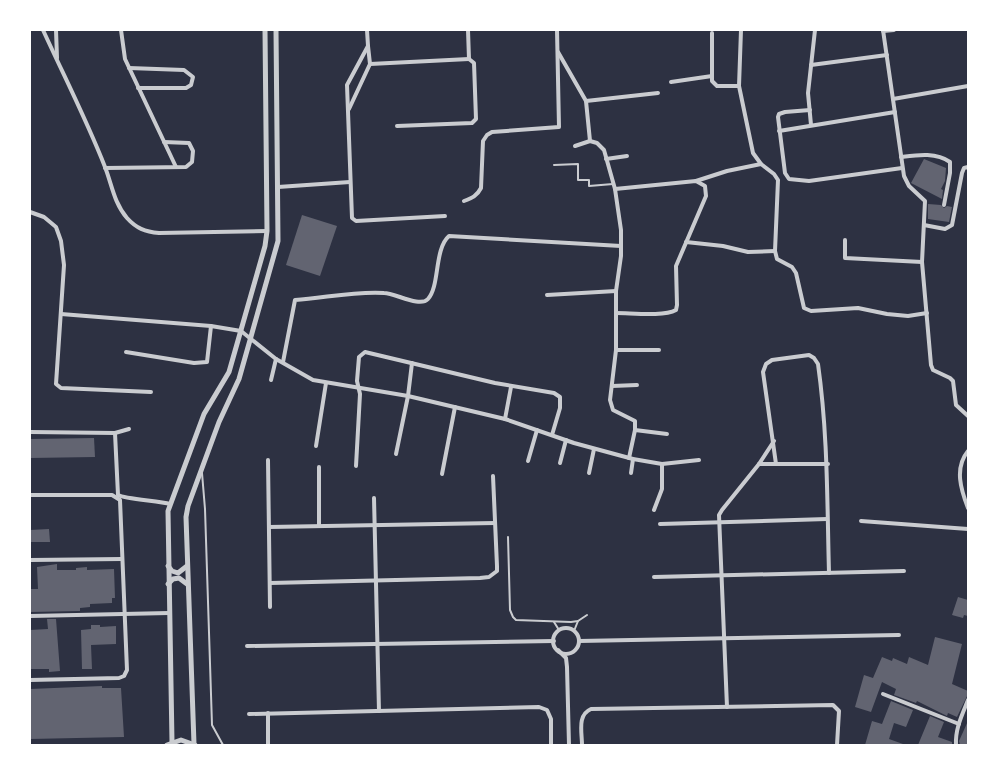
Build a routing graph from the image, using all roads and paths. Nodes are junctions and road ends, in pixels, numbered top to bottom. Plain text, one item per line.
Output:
1 (44, 30) edge
2 (56, 30) edge
3 (122, 30) edge
4 (265, 30) edge
5 (276, 30) edge
6 (368, 30) edge
7 (468, 30) edge
8 (557, 30) edge
9 (741, 30) edge
10 (815, 30) edge
11 (894, 30) edge
12 (883, 31) edge
13 (712, 32) dead end
14 (368, 46) junction
15 (558, 52) junction
16 (887, 55) junction
17 (469, 59) junction
18 (57, 60) junction
19 (370, 64) junction
20 (811, 65) junction
21 (129, 68) junction
22 (712, 76) junction
23 (671, 82) dead end
24 (739, 86) junction
25 (968, 86) edge
26 (138, 88) junction
27 (658, 93) dead end
28 (893, 99) junction
29 (586, 101) junction
30 (810, 110) junction
31 (348, 111) junction
32 (895, 112) junction
33 (811, 125) junction
34 (397, 126) dead end
35 (778, 131) junction
36 (590, 141) junction
37 (164, 142) junction
38 (575, 146) dead end
39 (627, 156) dead end
40 (901, 157) junction
41 (606, 159) junction
42 (761, 164) junction
43 (554, 165) dead end
44 (176, 167) junction
45 (968, 167) edge
46 (105, 168) junction
47 (902, 168) junction
48 (696, 181) junction
49 (350, 182) junction
50 (614, 184) junction
51 (278, 187) junction
52 (615, 189) junction
53 (464, 201) dead end
54 (944, 205) dead end
55 (30, 212) edge
56 (445, 216) dead end
57 (924, 225) junction
58 (267, 231) junction
59 (845, 240) dead end
60 (686, 242) junction
61 (621, 246) junction
62 (775, 251) junction
63 (922, 262) junction
64 (616, 291) junction
65 (547, 295) dead end
66 (616, 313) junction
67 (927, 313) junction
68 (61, 314) junction
69 (211, 326) junction
70 (241, 331) junction
71 (251, 338) junction
72 (616, 350) junction
73 (658, 350) dead end
74 (126, 352) dead end
75 (276, 359) junction
76 (283, 362) junction
77 (412, 363) junction
78 (271, 380) dead end
79 (326, 383) junction
80 (637, 385) dead end
81 (612, 386) junction
82 (511, 387) junction
83 (359, 388) junction
84 (151, 392) dead end
85 (408, 396) junction
86 (455, 407) junction
87 (968, 416) edge
88 (505, 419) junction
89 (130, 429) dead end
90 (536, 430) junction
91 (635, 430) junction
92 (30, 432) edge
93 (115, 433) junction
94 (667, 434) dead end
95 (552, 435) junction
96 (566, 440) junction
97 (774, 440) junction
98 (316, 446) dead end
99 (594, 449) junction
100 (968, 451) edge
101 (396, 454) dead end
102 (631, 458) junction
103 (268, 460) dead end
104 (699, 460) dead end
105 (528, 461) dead end
106 (560, 463) dead end
107 (662, 464) junction
108 (759, 464) junction
109 (776, 464) junction
110 (828, 464) junction
111 (356, 466) dead end
112 (320, 468) dead end
113 (202, 470) junction
114 (589, 473) dead end
115 (631, 473) dead end
116 (442, 474) dead end
117 (493, 476) dead end
118 (30, 495) edge
119 (374, 498) dead end
120 (170, 504) junction
121 (968, 508) edge
122 (654, 510) dead end
123 (827, 519) junction
124 (719, 521) junction
125 (861, 521) dead end
126 (495, 523) junction
127 (660, 524) dead end
128 (375, 525) junction
129 (319, 526) junction
130 (269, 527) junction
131 (968, 528) edge
132 (508, 537) dead end
133 (122, 559) junction
134 (30, 560) edge
135 (168, 566) junction
136 (187, 566) junction
137 (904, 572) dead end
138 (830, 573) junction
139 (721, 575) junction
140 (654, 577) dead end
141 (376, 581) junction
142 (270, 583) junction
143 (168, 584) junction
144 (187, 584) junction
145 (270, 607) dead end
146 (169, 613) junction
147 (124, 614) junction
148 (587, 615) dead end
149 (30, 616) edge
150 (578, 621) junction
151 (554, 622) junction
152 (559, 630) junction
153 (574, 631) junction
154 (899, 635) dead end
155 (723, 638) junction
156 (579, 640) junction
157 (554, 641) junction
158 (378, 644) junction
159 (247, 646) dead end
160 (576, 649) junction
161 (558, 650) junction
162 (567, 667) junction
163 (30, 680) edge
164 (883, 694) dead end
165 (968, 700) edge
166 (727, 707) junction
167 (379, 711) junction
168 (268, 713) junction
169 (249, 714) dead end
170 (959, 724) junction
171 (169, 744) edge
172 (194, 744) edge
173 (223, 745) edge
174 (268, 745) edge
175 (551, 745) edge
176 (568, 745) edge
177 (582, 745) edge
178 (837, 745) edge
179 (956, 745) edge

1 - 18 street
2 - 18 street
3 - 21 street
4 - 58 street
5 - 51 street
6 - 14 street
7 - 17 street
8 - 15 street
9 - 24 street
10 - 20 street
11 - 12 street
12 - 16 street
13 - 22 street
14 - 19 street
14 - 31 street
15 - 29 street
15 - 53 street
16 - 20 street
16 - 28 street
17 - 19 street
17 - 34 street
18 - 46 street
19 - 31 street
20 - 30 street
21 - 26 street
21 - 26 street
22 - 23 street
22 - 24 street
24 - 42 street
25 - 28 street
26 - 37 street
27 - 29 street
28 - 32 street
29 - 36 street
30 - 33 street
30 - 35 street
31 - 49 street
32 - 33 street
32 - 40 street
33 - 35 street
35 - 47 street
36 - 38 street
36 - 41 street
37 - 44 street
37 - 44 street
39 - 41 street
40 - 47 street
40 - 54 street
41 - 50 street
42 - 48 street
42 - 62 street
43 - 50 lane
44 - 46 street
45 - 57 street
46 - 58 street
47 - 57 street
48 - 52 street
48 - 60 street
49 - 51 street
49 - 56 street
50 - 52 street
51 - 71 street
52 - 61 street
55 - 68 street
57 - 63 street
58 - 70 street
59 - 63 street
60 - 62 street
60 - 66 street
61 - 64 street
61 - 76 street
62 - 67 street
63 - 67 street
64 - 65 street
64 - 66 street
66 - 72 street
67 - 87 street
68 - 69 street
68 - 84 street
69 - 70 street
69 - 74 street
70 - 71 street
70 - 120 street
71 - 75 street
71 - 113 street
72 - 73 street
72 - 81 street
75 - 76 street
75 - 78 street
76 - 79 street
77 - 82 street
77 - 83 street
77 - 85 street
79 - 83 street
79 - 98 street
80 - 81 street
81 - 91 street
82 - 88 street
82 - 95 street
83 - 85 street
83 - 111 street
85 - 86 street
85 - 101 street
86 - 88 street
86 - 116 street
88 - 90 street
89 - 93 street
90 - 95 street
90 - 105 street
91 - 94 street
91 - 102 street
92 - 93 street
93 - 120 street
95 - 96 street
96 - 99 street
96 - 106 street
97 - 108 street
97 - 109 street
97 - 110 street
99 - 102 street
99 - 114 street
100 - 121 street
102 - 107 street
102 - 115 street
103 - 130 street
104 - 107 street
107 - 122 street
108 - 109 street
108 - 124 street
109 - 110 street
110 - 123 street
112 - 129 street
113 - 136 street
113 - 173 lane
117 - 126 street
118 - 133 street
119 - 128 street
120 - 135 street
123 - 124 street
123 - 138 street
124 - 127 street
124 - 139 street
125 - 131 street
126 - 128 street
126 - 141 street
128 - 129 street
128 - 141 street
129 - 130 street
130 - 142 street
132 - 151 lane
133 - 134 street
133 - 147 street
135 - 136 street
135 - 143 street
136 - 144 street
137 - 138 street
138 - 139 street
139 - 140 street
139 - 155 street
141 - 142 street
141 - 158 street
142 - 145 street
143 - 144 street
143 - 146 street
144 - 172 street
146 - 147 street
146 - 171 street
147 - 149 street
147 - 163 street
148 - 150 lane
150 - 151 lane
150 - 153 lane
151 - 152 lane
152 - 153 street
152 - 157 street
153 - 156 street
154 - 155 street
155 - 156 street
155 - 166 street
156 - 160 street
157 - 158 street
157 - 161 street
158 - 159 street
158 - 167 street
160 - 161 street
160 - 162 street
161 - 162 street
162 - 176 street
164 - 170 street
165 - 170 street
166 - 177 street
166 - 178 street
167 - 168 street
167 - 175 street
168 - 169 street
168 - 174 street
170 - 179 street
171 - 172 street

